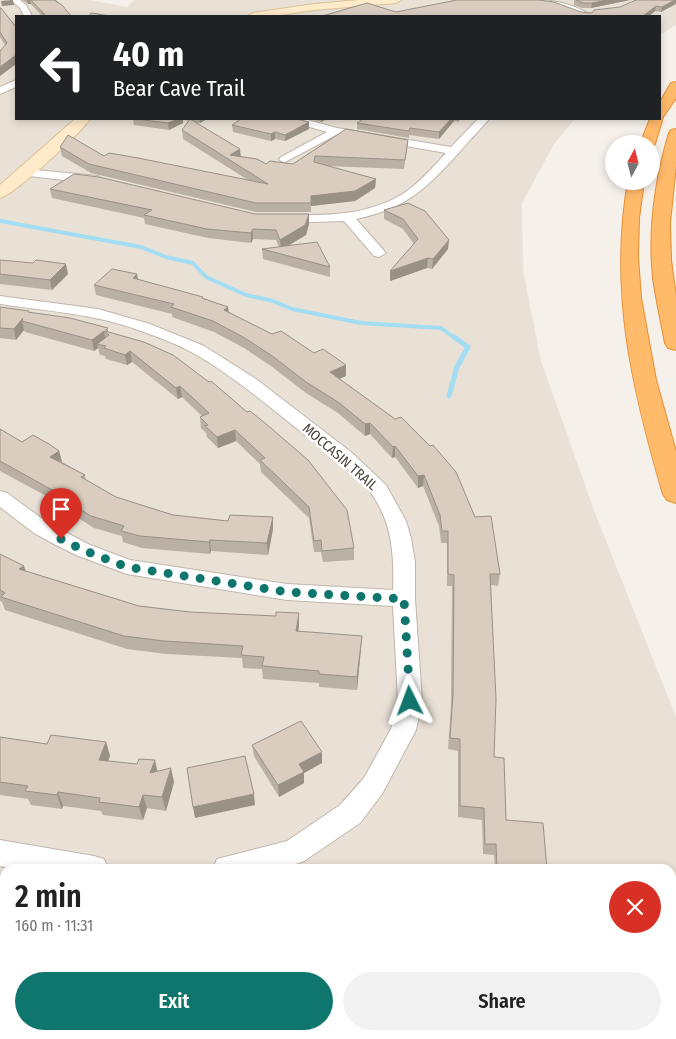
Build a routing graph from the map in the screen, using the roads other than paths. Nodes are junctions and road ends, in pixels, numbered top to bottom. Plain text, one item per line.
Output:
1 (15, 0) edge
2 (396, 0) edge
3 (538, 0) edge
4 (598, 12) edge
5 (27, 15) edge
6 (260, 15) edge
7 (585, 15) edge
8 (15, 84) edge
9 (676, 86) edge
10 (0, 92) edge
11 (661, 112) edge
12 (82, 120) edge
13 (297, 120) edge
14 (483, 120) edge
15 (657, 120) edge
16 (336, 131) junction
17 (676, 133) edge
18 (650, 135) edge
19 (453, 151) junction
20 (285, 159) dead end
21 (25, 173) junction
22 (109, 182) edge
23 (635, 190) edge
24 (0, 193) edge
25 (346, 215) junction
26 (274, 219) edge
27 (379, 253) dead end
28 (0, 300) edge
29 (676, 343) edge
30 (676, 494) edge
31 (0, 497) edge
32 (404, 599) junction
33 (0, 853) edge
34 (65, 864) edge
35 (254, 864) edge

1 - 5 street
2 - 6 street
3 - 7 street
4 - 7 street
8 - 10 street
9 - 11 highway
12 - 21 street
13 - 16 street
14 - 19 street
15 - 18 highway
16 - 19 street
16 - 20 street
17 - 29 highway
19 - 25 street
21 - 22 street
21 - 24 street
23 - 30 highway
25 - 26 street
25 - 27 street
28 - 32 street, MOCCASIN TRAIL
31 - 32 street
32 - 35 street, MOCCASIN TRAIL
33 - 34 street

